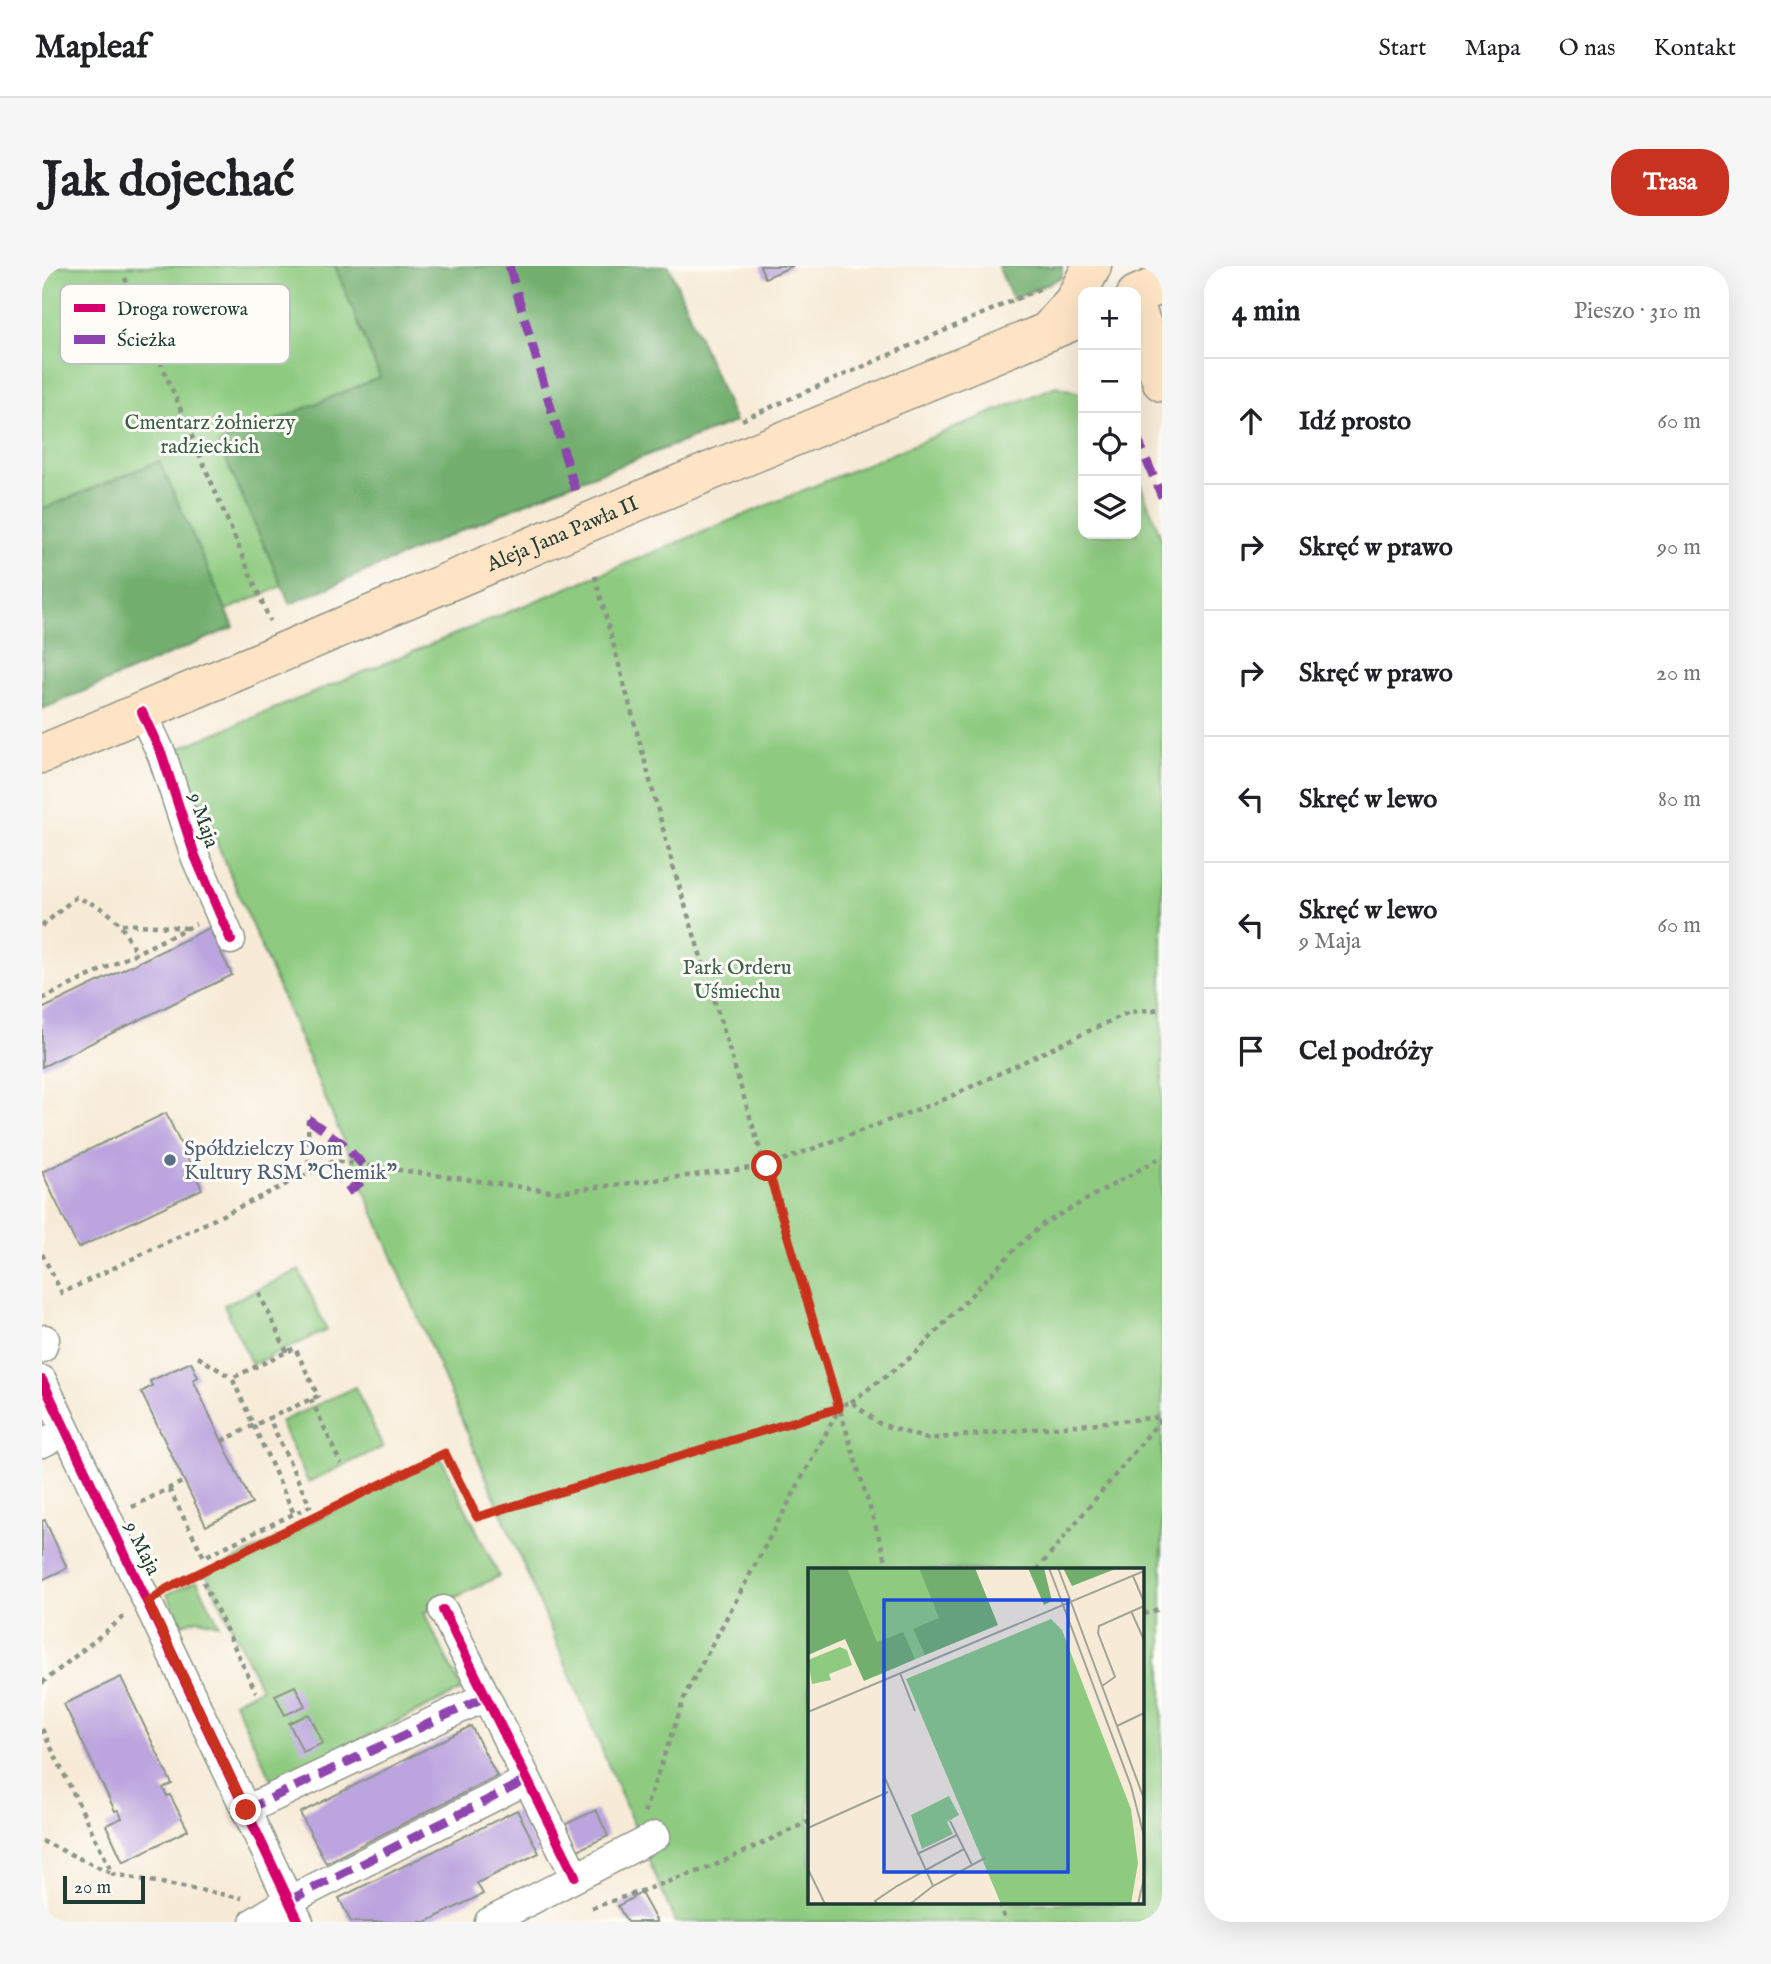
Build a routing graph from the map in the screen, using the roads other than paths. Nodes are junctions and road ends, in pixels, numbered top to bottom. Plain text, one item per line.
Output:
1 (1093, 266) edge
2 (1120, 266) edge
3 (1162, 284) edge
4 (1128, 287) edge
5 (1141, 293) edge
6 (1141, 322) edge
7 (1072, 329) edge
8 (1141, 380) edge
9 (1162, 382) edge
10 (1162, 399) edge
11 (142, 712) junction
12 (42, 754) edge
13 (231, 940) dead end
14 (42, 1380) edge
15 (53, 1438) edge
16 (443, 1610) dead end
17 (485, 1696) junction
18 (527, 1780) junction
19 (246, 1810) junction
20 (650, 1824) road end
21 (575, 1876) junction
22 (252, 1911) edge
23 (294, 1911) edge
24 (489, 1922) edge

1 - 7 main road
2 - 4 main road
3 - 5 main road
6 - 9 main road
7 - 11 main road, Aleja Jana Pawła II
8 - 10 main road
11 - 12 main road, Aleja Jana Pawła II
11 - 13 street, 9 Maja
14 - 15 street, 9 Maja
15 - 19 street, 9 Maja
16 - 17 street
17 - 18 street
17 - 19 street
18 - 21 street
18 - 23 street
19 - 23 street, 9 Maja
20 - 21 street
21 - 24 street
22 - 23 street

